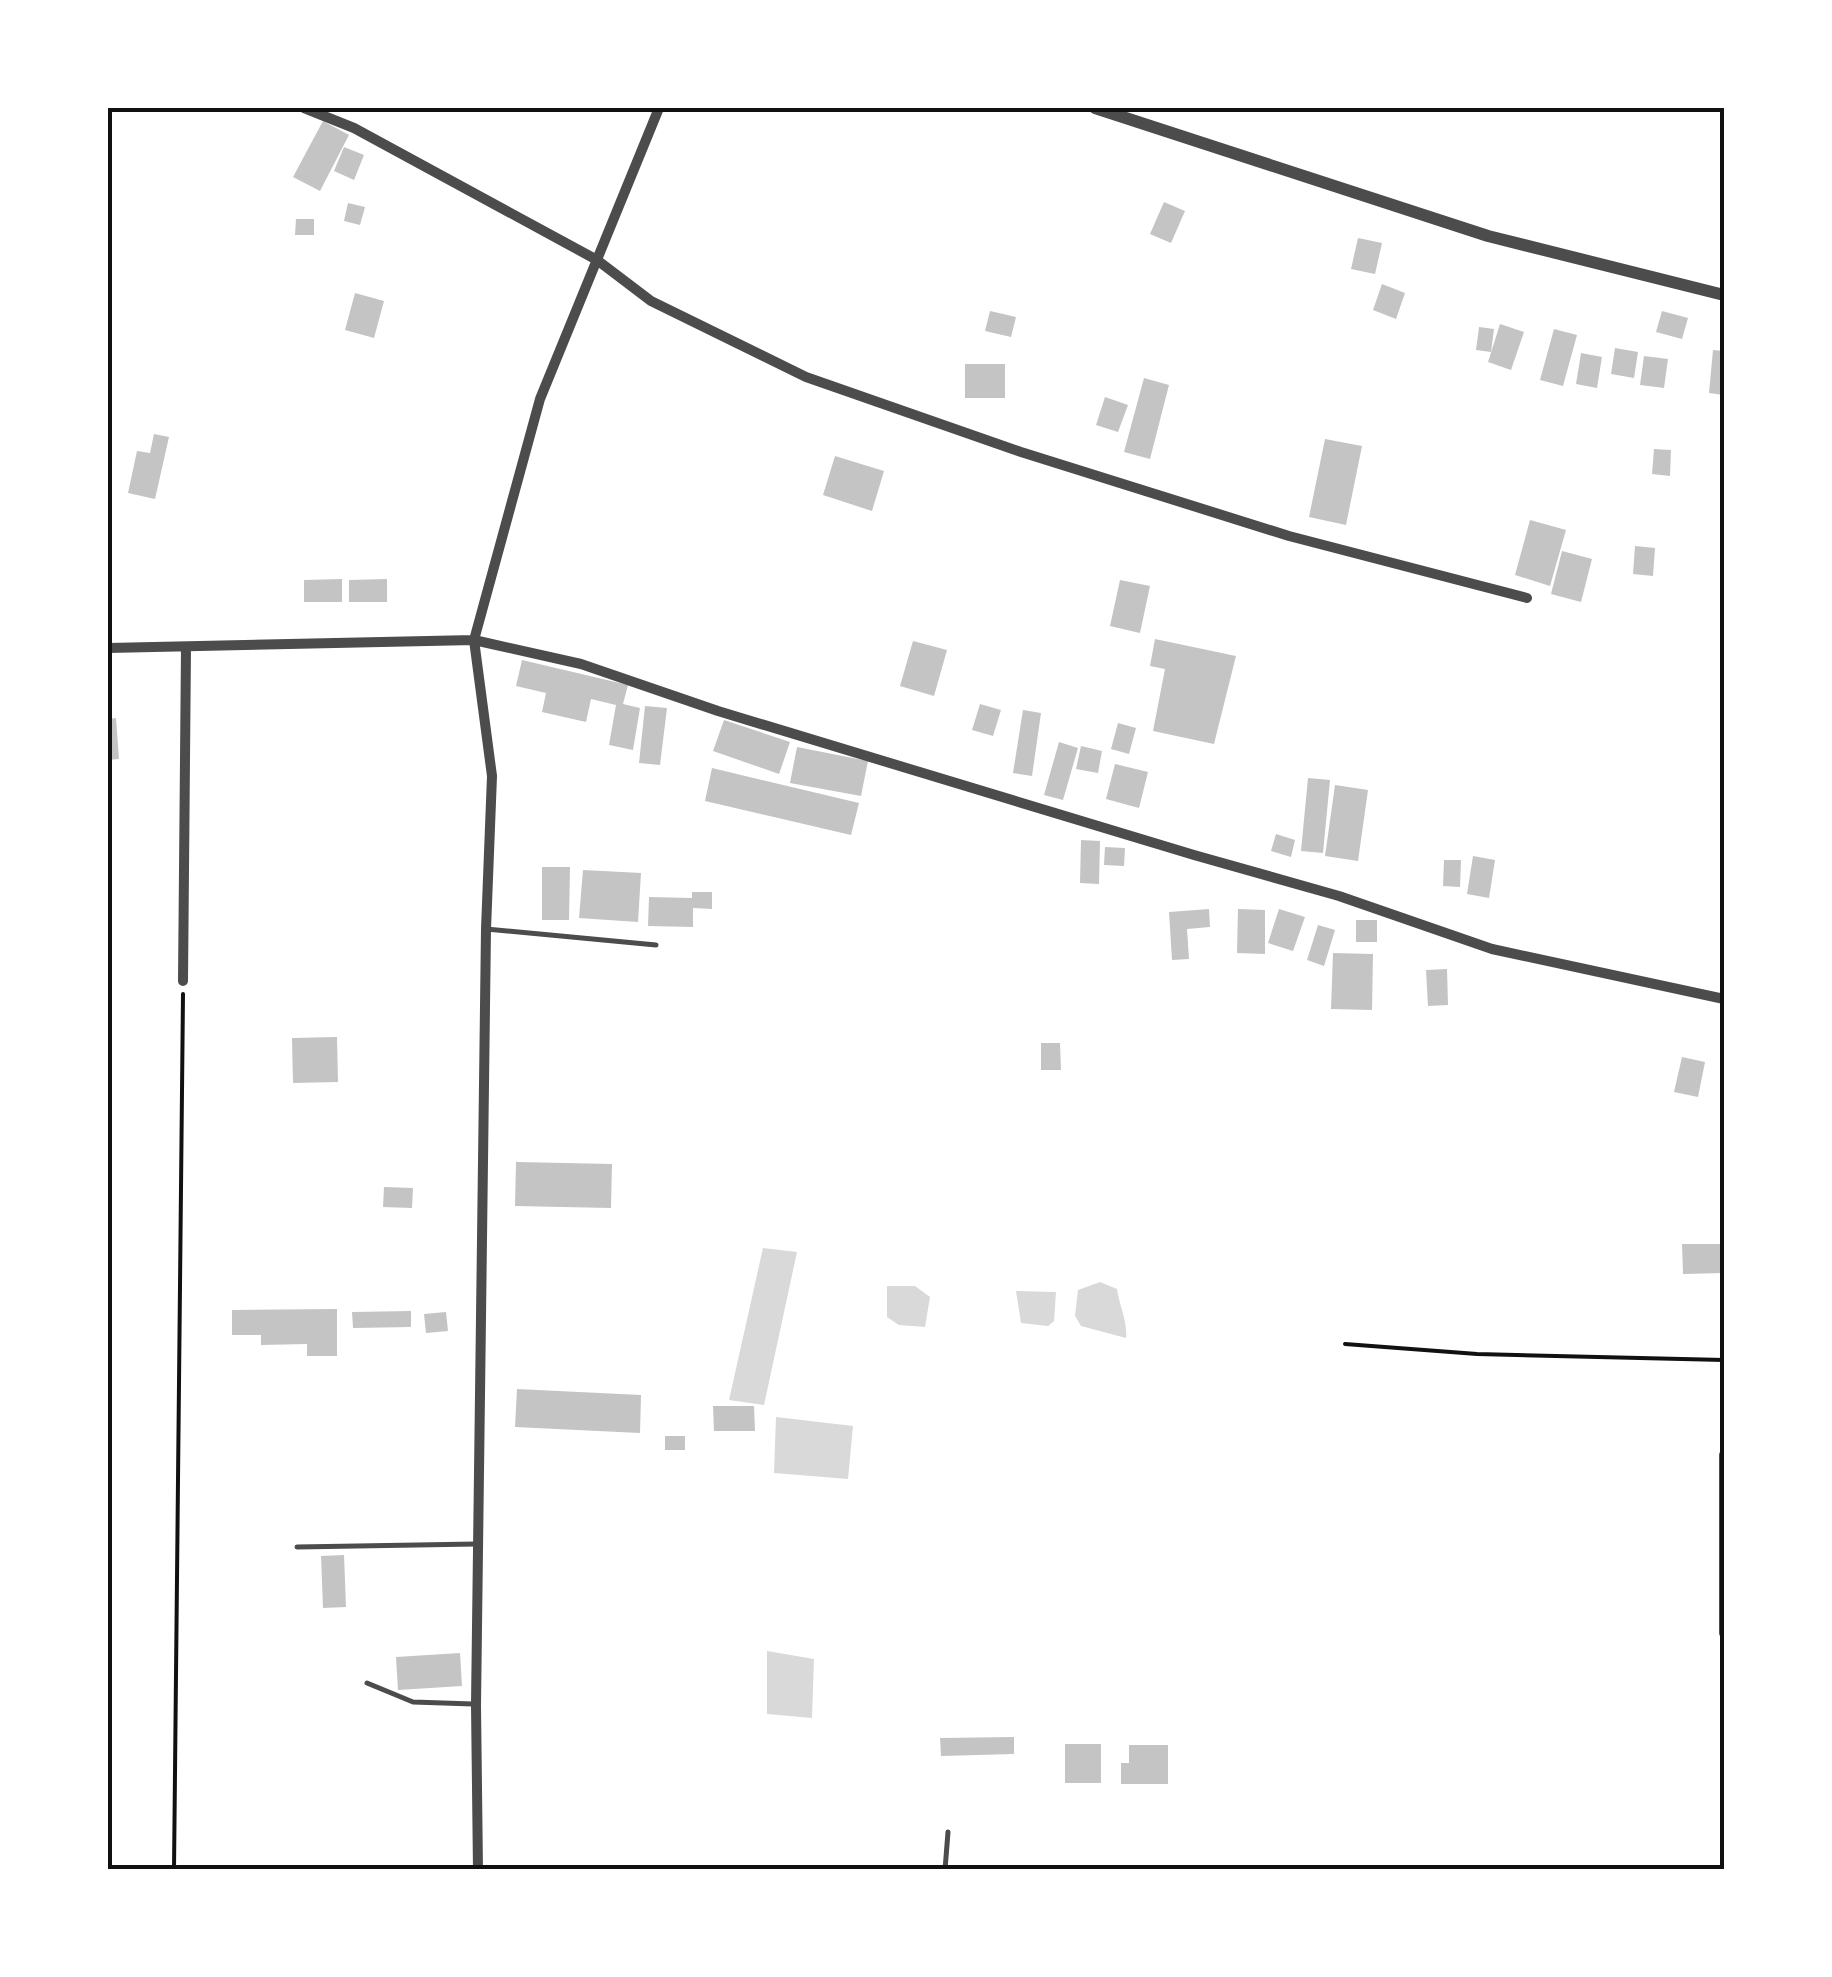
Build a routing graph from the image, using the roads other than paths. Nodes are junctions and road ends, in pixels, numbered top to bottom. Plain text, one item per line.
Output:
1 (304, 108) edge
2 (659, 108) edge
3 (1095, 108) edge
4 (597, 260) junction
5 (1724, 295) edge
6 (1527, 598) dead end
7 (474, 640) junction
8 (108, 648) edge
9 (186, 648) junction
10 (486, 929) junction
11 (656, 945) dead end
12 (183, 981) road end
13 (1724, 998) edge
14 (1724, 1455) edge
15 (479, 1544) junction
16 (297, 1548) dead end
17 (1724, 1633) edge
18 (367, 1683) dead end
19 (476, 1704) junction
20 (948, 1832) dead end
21 (478, 1870) edge
22 (945, 1870) edge

1 - 4 street
2 - 4 street
3 - 5 street
4 - 6 street
4 - 7 street
7 - 9 street
7 - 10 street
7 - 13 street
8 - 9 street
9 - 12 street
10 - 11 lane
10 - 15 street
14 - 17 street
15 - 16 lane
15 - 19 street
18 - 19 lane
19 - 21 street
20 - 22 lane

